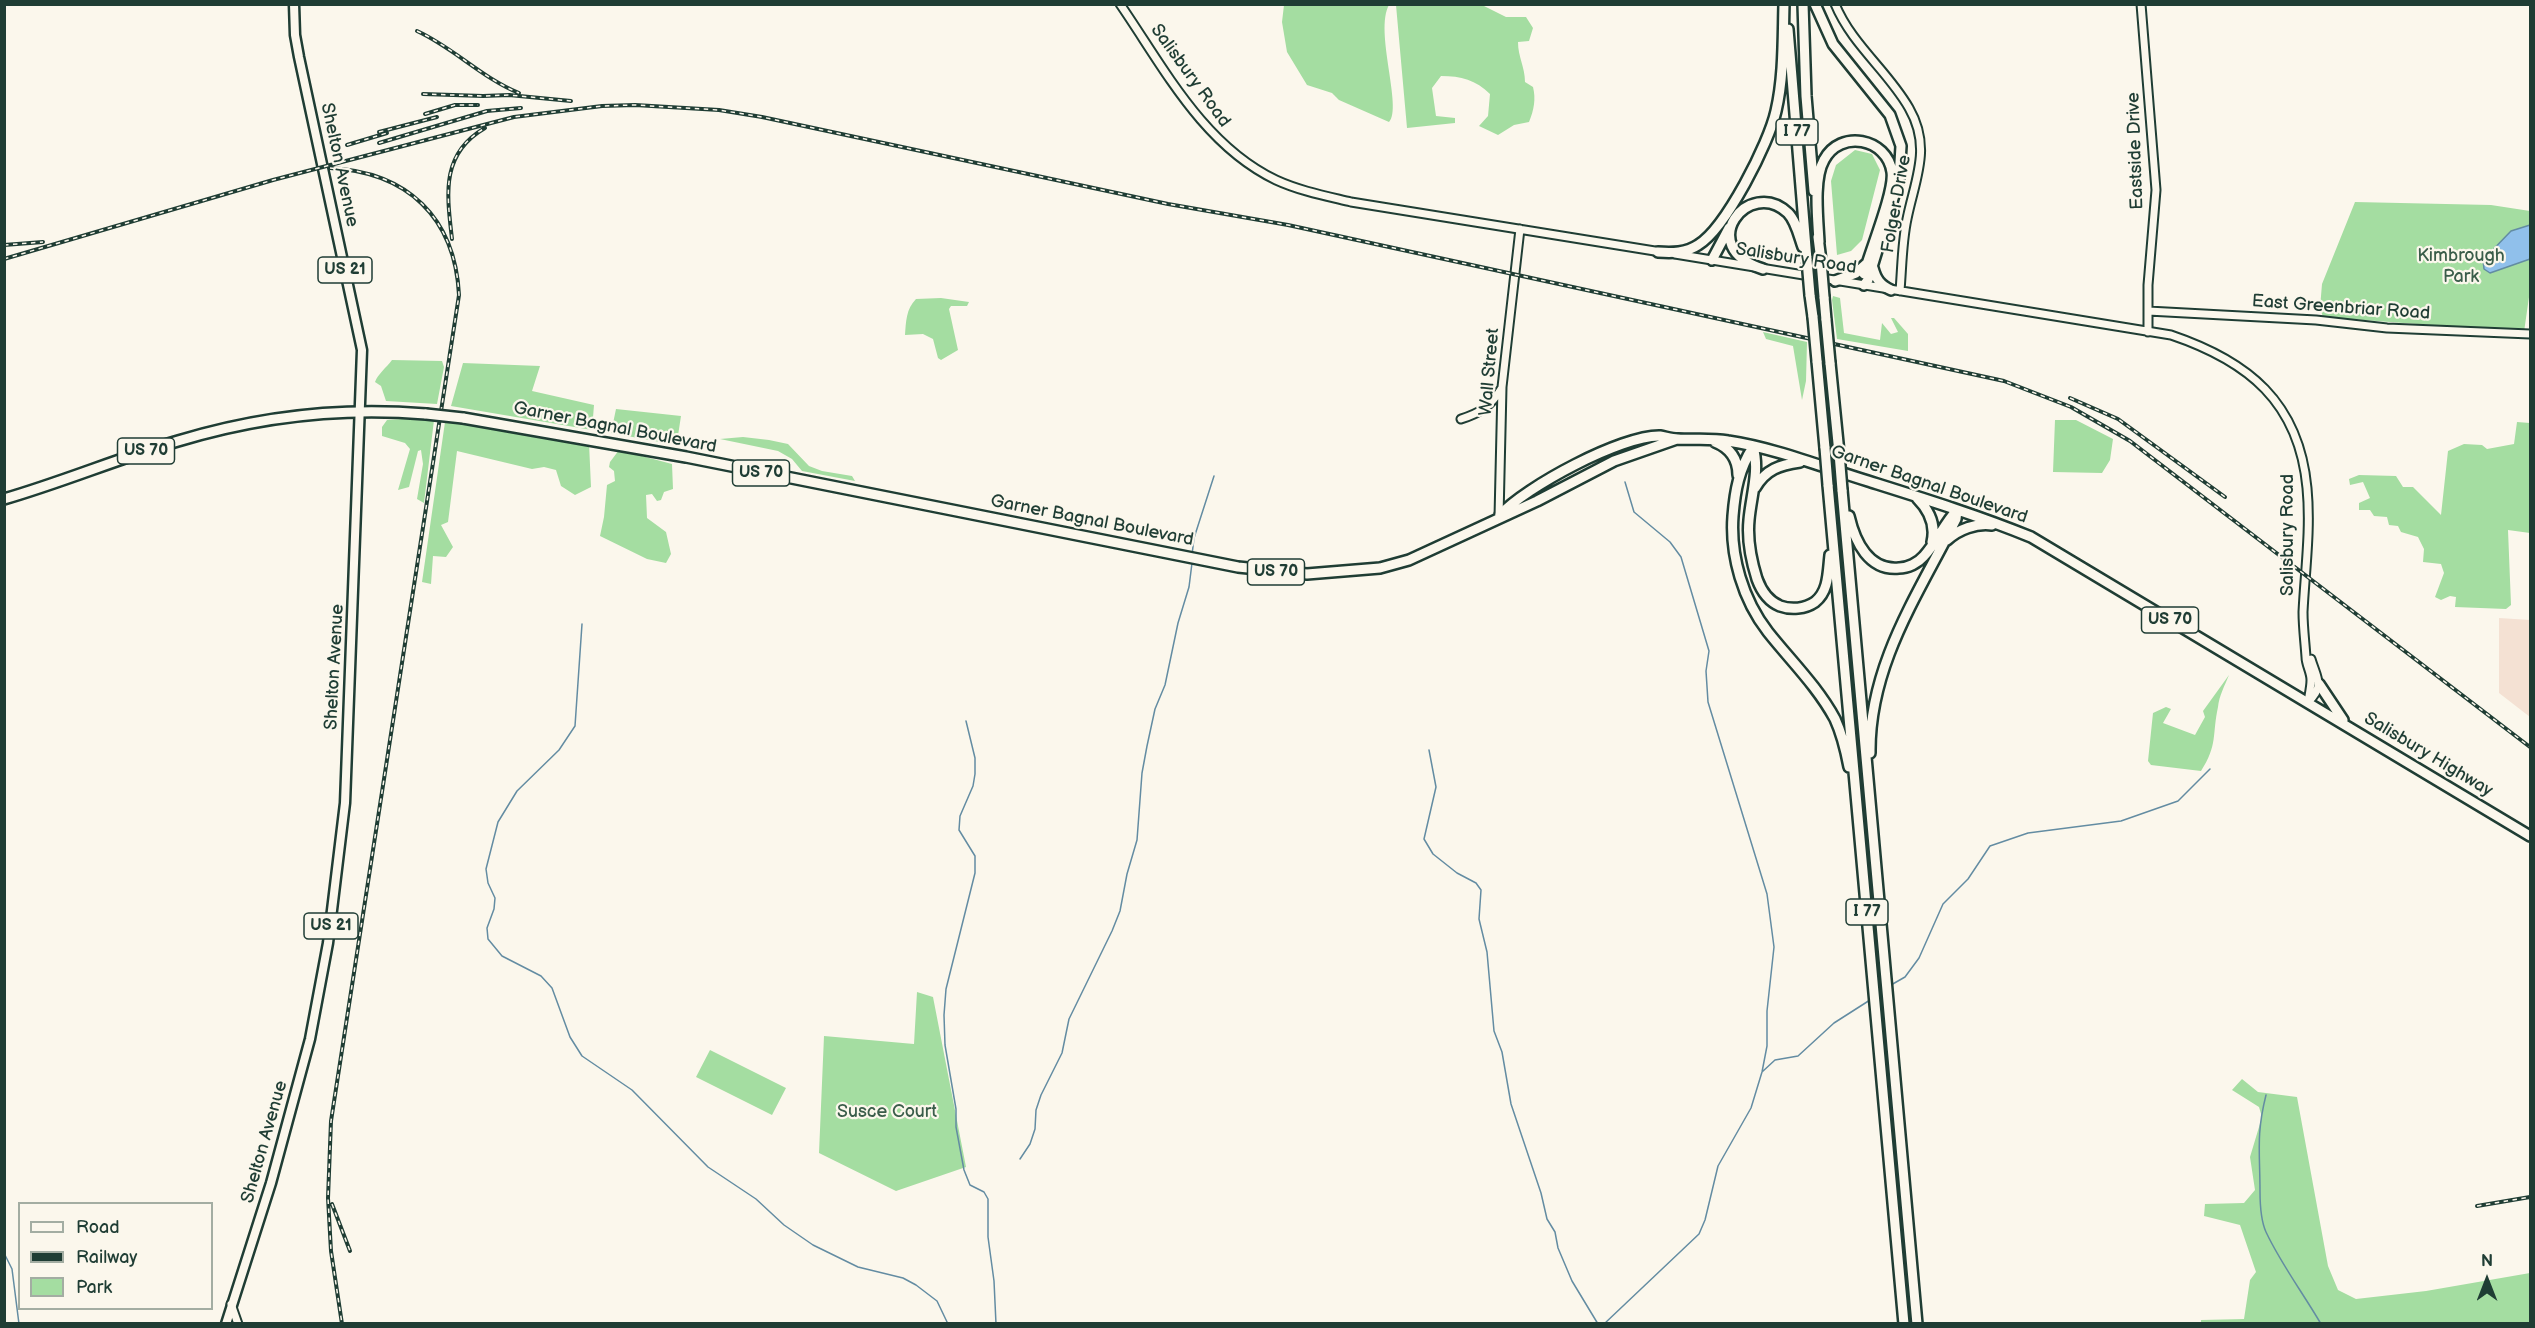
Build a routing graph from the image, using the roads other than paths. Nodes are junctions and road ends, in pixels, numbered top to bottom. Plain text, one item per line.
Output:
1 (294, 4) edge
2 (1120, 4) edge
3 (1785, 4) edge
4 (1803, 4) edge
5 (1815, 4) edge
6 (1836, 4) edge
7 (2141, 4) edge
8 (1731, 223) junction
9 (1718, 224) junction
10 (1520, 229) junction
11 (1819, 242) junction
12 (1658, 252) junction
13 (1712, 260) junction
14 (1807, 260) junction
15 (1870, 264) junction
16 (1762, 269) junction
17 (1835, 281) junction
18 (1864, 285) junction
19 (1896, 291) junction
20 (2148, 311) junction
21 (2148, 332) junction
22 (2530, 334) edge
23 (1502, 387) junction
24 (360, 412) junction
25 (1461, 419) dead end
26 (1707, 438) junction
27 (1677, 439) junction
28 (1753, 447) junction
29 (1805, 462) junction
30 (1738, 478) junction
31 (1842, 490) junction
32 (1916, 496) junction
33 (4, 499) edge
34 (1751, 499) junction
35 (1957, 510) junction
36 (1498, 518) junction
37 (2007, 528) junction
38 (1833, 535) junction
39 (1942, 547) junction
40 (1930, 549) junction
41 (2307, 651) junction
42 (2319, 684) junction
43 (2308, 702) junction
44 (2347, 724) junction
45 (2530, 836) edge
46 (1873, 842) junction
47 (1865, 894) junction
48 (231, 1304) junction
49 (226, 1323) edge
50 (238, 1323) edge
51 (1904, 1323) edge
52 (1917, 1323) edge

1 - 24 main road, Shelton Avenue / US 21
2 - 10 street, Salisbury Road
3 - 9 highway
3 - 14 highway, I 77
4 - 11 highway, I 77
5 - 15 highway
6 - 19 street, Folger Drive
7 - 20 street, Eastside Drive
8 - 13 highway
8 - 14 highway
8 - 16 highway
9 - 12 highway
9 - 13 highway
10 - 12 street, Salisbury Road
10 - 23 street, Wall Street
11 - 15 highway
11 - 31 highway, I 77, bridge
12 - 13 street, Salisbury Road
13 - 16 street, Salisbury Road
14 - 38 highway, I 77, bridge
15 - 17 highway
15 - 18 highway
15 - 19 highway
16 - 17 street, Salisbury Road
17 - 18 street, Salisbury Road
18 - 19 street, Salisbury Road
19 - 21 street, Salisbury Road
20 - 21 street, Eastside Drive
20 - 22 street, East Greenbriar Road
21 - 41 street, Salisbury Road
23 - 25 street
23 - 36 street, Wall Street
24 - 33 highway, Garner Bagnal Boulevard / US 70
24 - 36 highway, Garner Bagnal Boulevard / US 70, bridge
24 - 48 main road, Shelton Avenue / US 21
26 - 27 highway, Garner Bagnal Boulevard / US 70
26 - 28 highway, Garner Bagnal Boulevard / US 70
26 - 30 highway
27 - 36 highway, Garner Bagnal Boulevard / US 70
27 - 36 highway, Garner Bagnal Boulevard / US 70
28 - 29 highway, Garner Bagnal Boulevard / US 70
28 - 30 highway
28 - 34 highway
29 - 32 highway, Garner Bagnal Boulevard / US 70
29 - 34 highway
30 - 47 highway
31 - 40 highway
31 - 46 highway, I 77
32 - 35 highway, Garner Bagnal Boulevard / US 70
32 - 40 highway
34 - 38 highway
35 - 37 highway, Garner Bagnal Boulevard / US 70
35 - 39 highway
35 - 40 highway
37 - 39 highway
37 - 43 highway, Garner Bagnal Boulevard / US 70
38 - 47 highway, I 77
39 - 46 highway
41 - 42 street, Salisbury Road
41 - 43 street, Salisbury Road
42 - 43 street
42 - 44 highway
43 - 44 highway, Salisbury Highway / US 70
44 - 45 highway, Salisbury Highway / US 70
46 - 52 highway, I 77
47 - 51 highway, I 77
48 - 49 main road, Shelton Avenue / US 21
48 - 50 street

